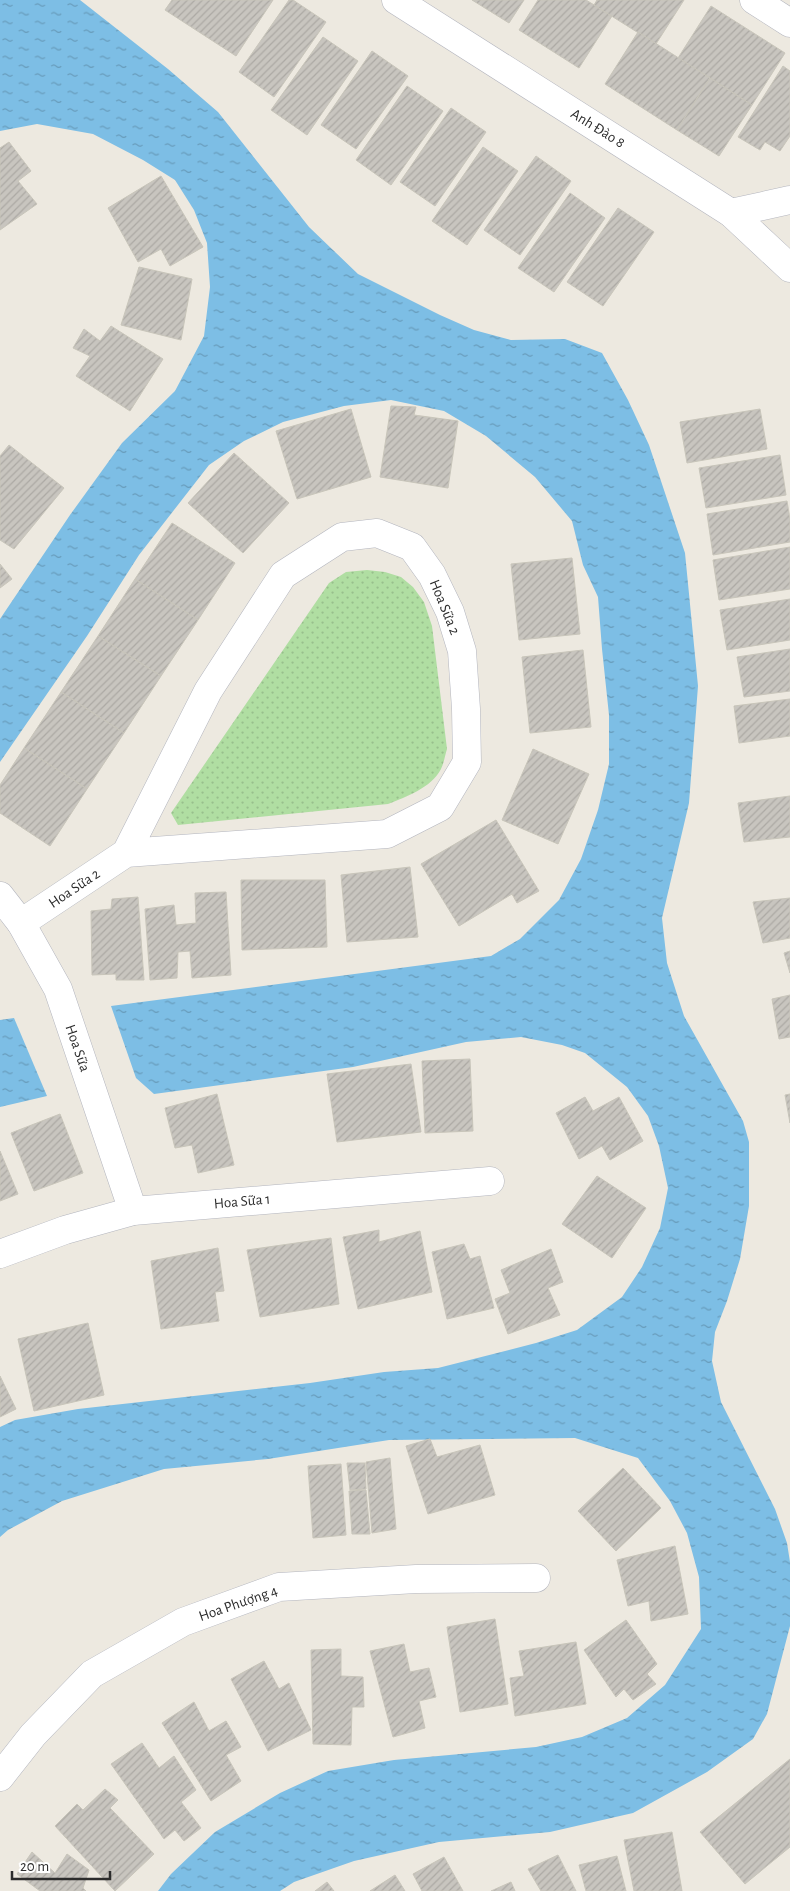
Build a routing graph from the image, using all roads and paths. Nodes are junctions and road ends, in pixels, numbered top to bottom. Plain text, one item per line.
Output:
1 (396, 0) edge
2 (754, 0) edge
3 (790, 23) edge
4 (790, 200) edge
5 (731, 213) junction
6 (790, 268) edge
7 (126, 852) junction
8 (0, 896) edge
9 (21, 923) junction
10 (490, 1181) dead end
11 (133, 1211) junction
12 (0, 1254) edge
13 (536, 1578) dead end
14 (0, 1777) edge

1 - 5 street, Anh Đào 8
2 - 3 street
4 - 5 street
5 - 6 street, Anh Đào 8
7 - 7 street, Hoa Sữa 2
7 - 9 street, Hoa Sữa 2
8 - 9 street, Hoa Sữa
9 - 11 street, Hoa Sữa
10 - 11 street, Hoa Sữa 1
11 - 12 street, Hoa Sữa 1
13 - 14 street, Hoa Phượng 4

